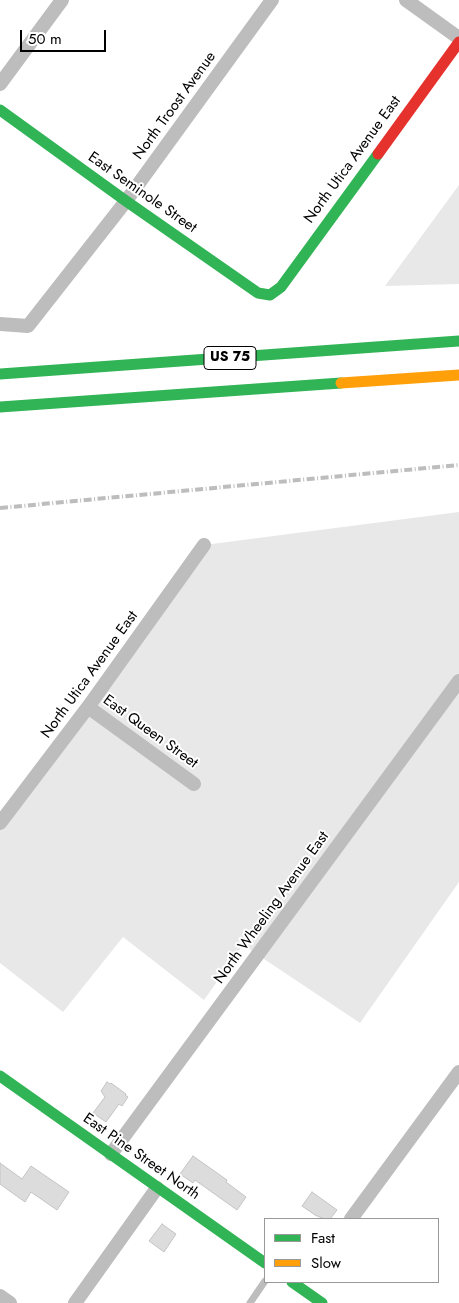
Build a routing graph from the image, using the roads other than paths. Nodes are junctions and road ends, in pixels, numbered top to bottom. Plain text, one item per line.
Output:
1 (62, 0) edge
2 (272, 0) edge
3 (406, 0) edge
4 (459, 40) edge
5 (0, 84) edge
6 (0, 110) edge
7 (126, 201) junction
8 (270, 295) joint
9 (0, 324) edge
10 (459, 341) edge
11 (0, 374) edge
12 (459, 375) edge
13 (0, 408) edge
14 (204, 545) dead end
15 (459, 681) edge
16 (88, 707) junction
17 (194, 784) dead end
18 (0, 823) edge
19 (459, 1072) edge
20 (0, 1076) edge
21 (111, 1154) junction
22 (157, 1188) junction
23 (353, 1218) edge
24 (264, 1262) edge
25 (264, 1282) edge
26 (300, 1284) edge
27 (0, 1296) edge
28 (10, 1303) edge
29 (75, 1303) edge
30 (250, 1303) edge
31 (322, 1303) edge

1 - 5 street
2 - 7 street, North Troost Avenue
3 - 4 street
4 - 8 main road, North Utica Avenue East
6 - 7 main road, East Seminole Street
7 - 8 main road, East Seminole Street
7 - 9 street, North Troost Avenue
10 - 11 main road, US 75
12 - 13 main road, US 75
14 - 16 street, North Utica Avenue East
15 - 21 street, North Wheeling Avenue East
16 - 17 street, East Queen Street
16 - 18 street, North Utica Avenue East
19 - 23 street
20 - 21 main road, East Pine Street North
21 - 22 main road, East Pine Street North
22 - 24 main road, East Pine Street North
22 - 29 street
25 - 30 lane
26 - 31 main road
27 - 28 street

